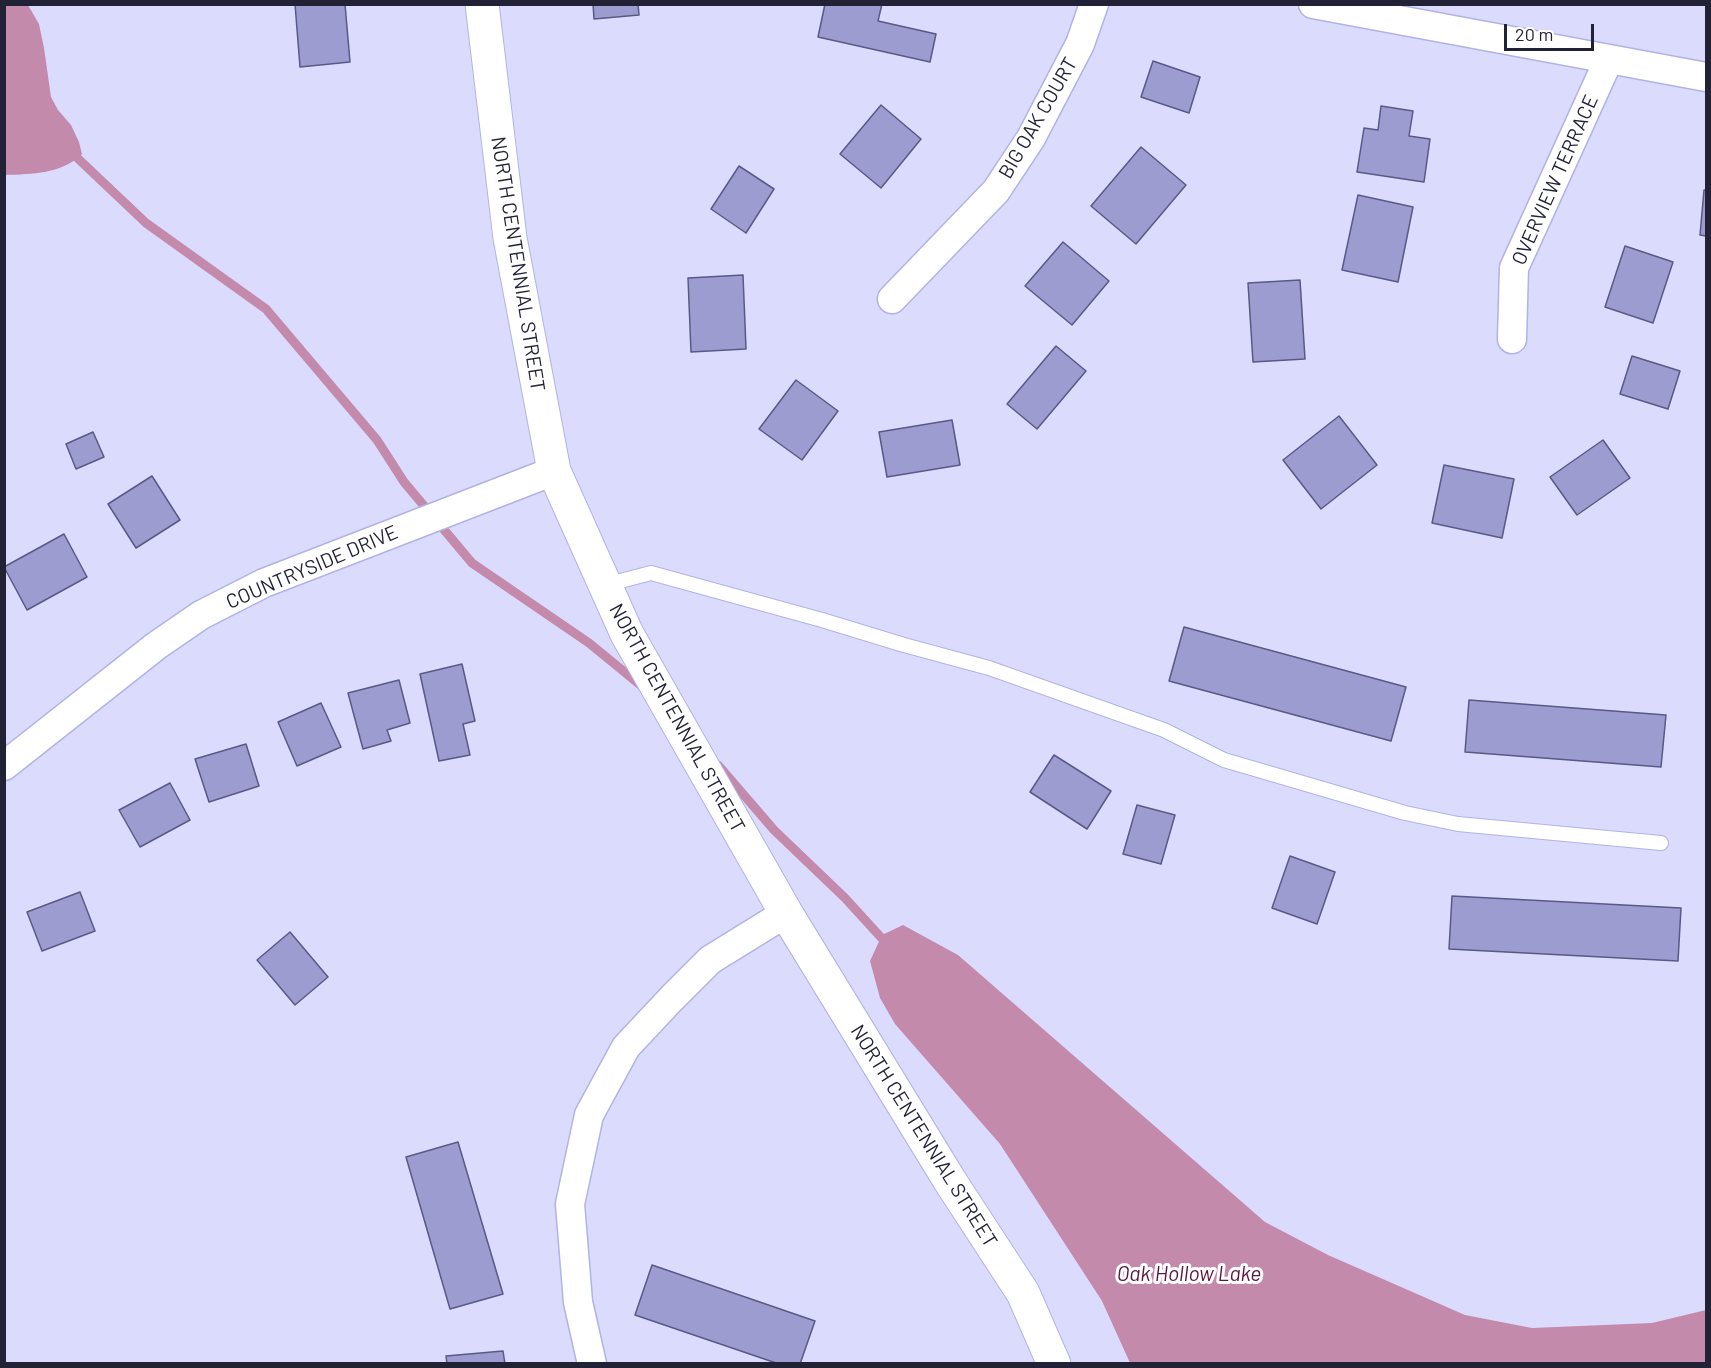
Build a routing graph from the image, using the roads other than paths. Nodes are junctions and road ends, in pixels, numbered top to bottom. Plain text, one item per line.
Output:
1 (482, 4) edge
2 (1094, 4) edge
3 (1313, 4) edge
4 (1609, 59) junction
5 (1707, 77) edge
6 (892, 299) dead end
7 (1512, 339) dead end
8 (554, 471) junction
9 (605, 585) junction
10 (4, 766) edge
11 (1661, 843) dead end
12 (786, 913) junction
13 (592, 1364) edge
14 (1054, 1364) edge

1 - 8 street, NORTH CENTENNIAL STREET
2 - 6 street, BIG OAK COURT
3 - 4 street
4 - 5 street
4 - 7 street, OVERVIEW TERRACE
8 - 9 street, NORTH CENTENNIAL STREET
8 - 10 street, COUNTRYSIDE DRIVE
9 - 11 lane
9 - 12 street, NORTH CENTENNIAL STREET
12 - 13 street
12 - 14 street, NORTH CENTENNIAL STREET

